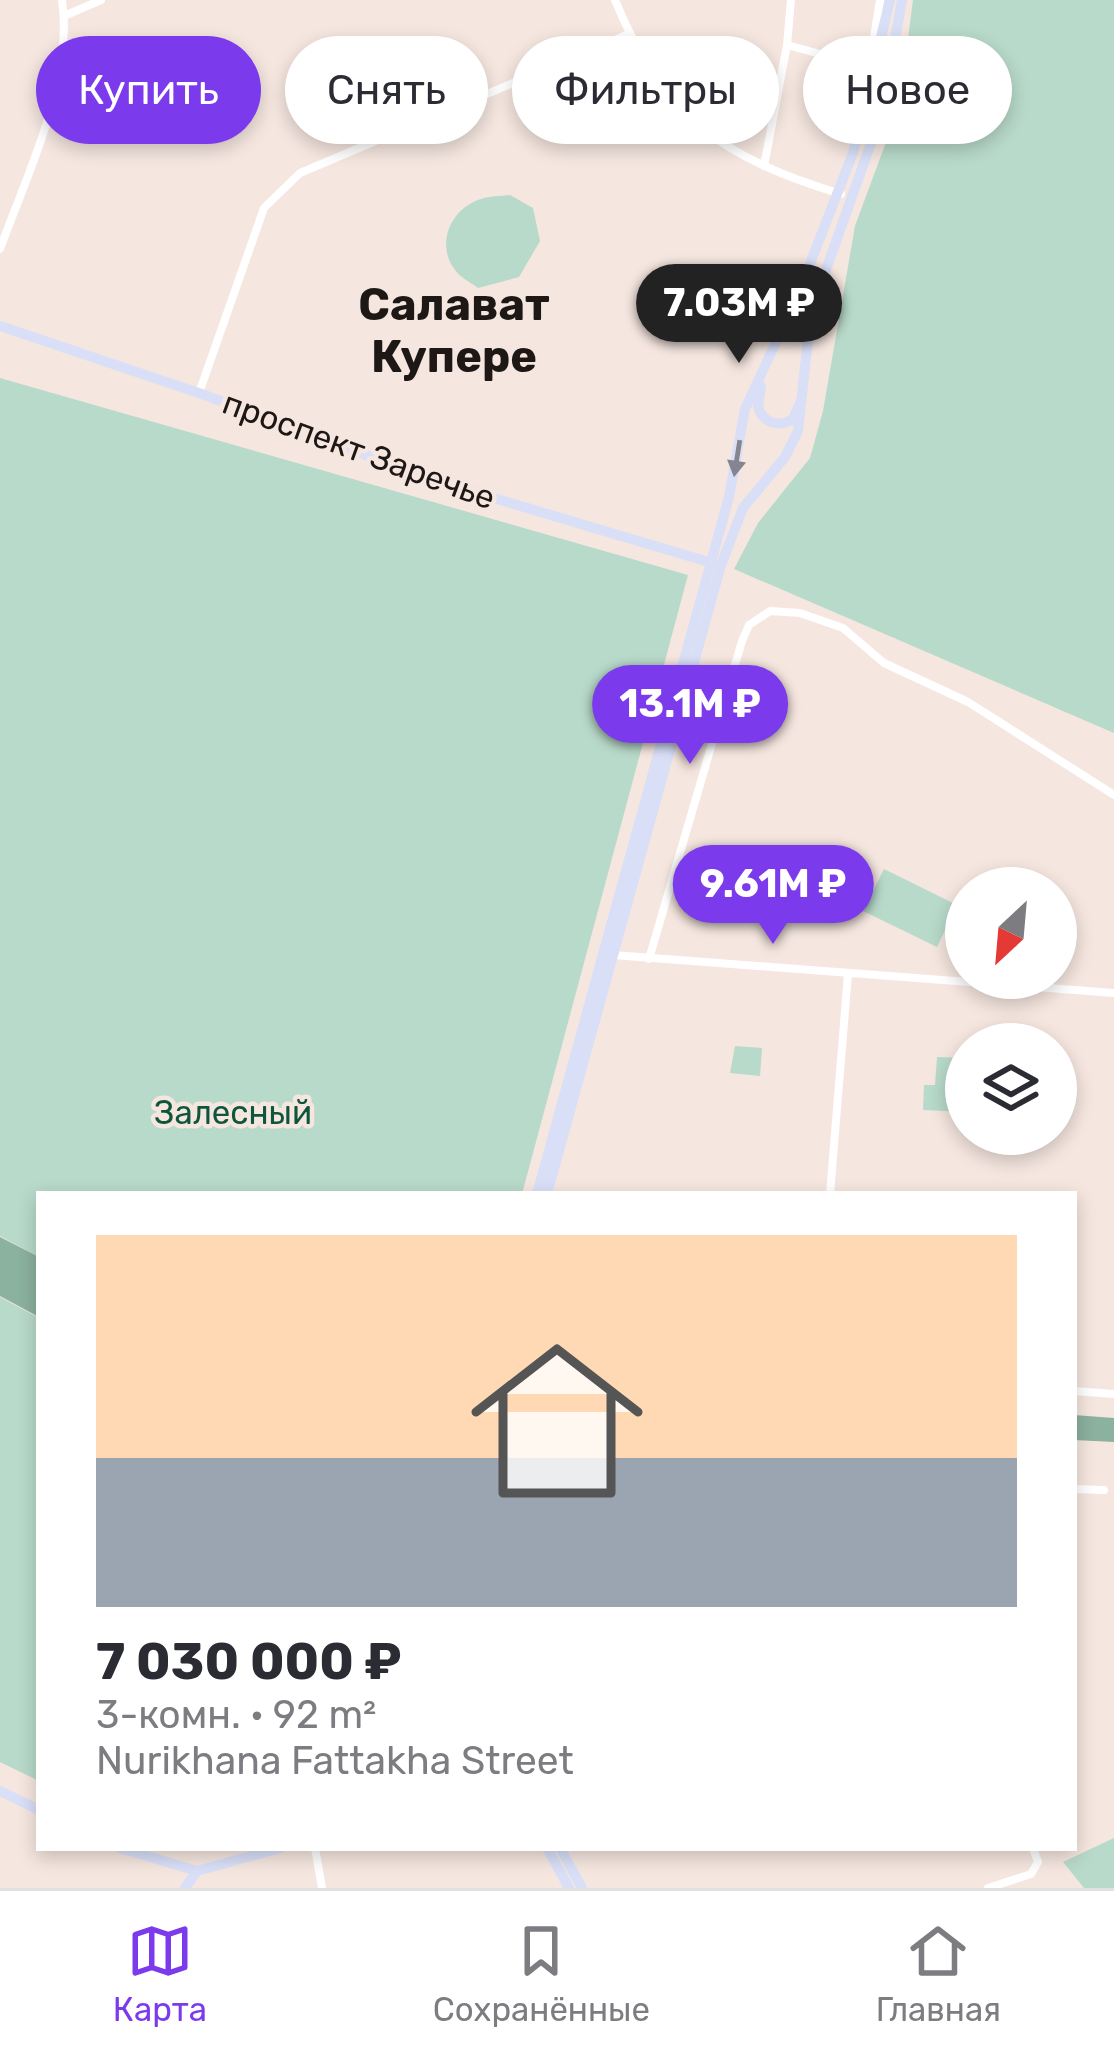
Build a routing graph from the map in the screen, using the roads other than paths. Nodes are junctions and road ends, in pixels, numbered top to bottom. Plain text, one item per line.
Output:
1 (62, 0) edge
2 (101, 0) edge
3 (615, 0) edge
4 (791, 0) edge
5 (880, 0) edge
6 (890, 0) edge
7 (902, 0) edge
8 (64, 16) junction
9 (629, 34) junction
10 (787, 45) junction
11 (764, 166) junction
12 (839, 194) junction
13 (854, 198) junction
14 (0, 249) edge
15 (0, 326) edge
16 (762, 372) junction
17 (199, 393) junction
18 (803, 394) junction
19 (714, 564) junction
20 (1114, 794) edge
21 (608, 954) junction
22 (650, 959) junction
23 (848, 974) junction
24 (1114, 993) edge
25 (538, 1191) edge
26 (548, 1191) edge
27 (830, 1191) edge
28 (1077, 1391) edge
29 (1114, 1394) edge
30 (1077, 1489) edge
31 (1104, 1490) dead end
32 (0, 1791) edge
33 (36, 1809) edge
34 (130, 1851) edge
35 (316, 1851) edge
36 (550, 1851) edge
37 (562, 1851) edge
38 (1036, 1852) edge
39 (240, 1855) edge
40 (197, 1871) junction
41 (185, 1888) edge
42 (322, 1888) edge
43 (569, 1888) edge
44 (582, 1888) edge
45 (988, 1888) edge

1 - 8 street
2 - 8 street
3 - 9 street
4 - 10 street
5 - 10 street
6 - 12 street
7 - 13 street
8 - 14 street
9 - 11 street
9 - 17 street
10 - 11 street
11 - 12 street
12 - 13 street
12 - 16 street
13 - 18 street
15 - 17 street, проспект Заречье
16 - 18 street
16 -> 19 street
17 - 19 street, проспект Заречье
18 - 19 street
19 - 21 street
20 - 22 street
21 - 22 street
21 - 25 street
21 - 26 street
22 - 23 street
23 - 24 street
23 - 27 street
28 - 29 street
30 - 31 street
32 - 33 street
34 - 40 street
35 - 42 street
36 - 43 street
37 - 44 street
38 - 45 street
39 - 40 street
40 - 41 street

